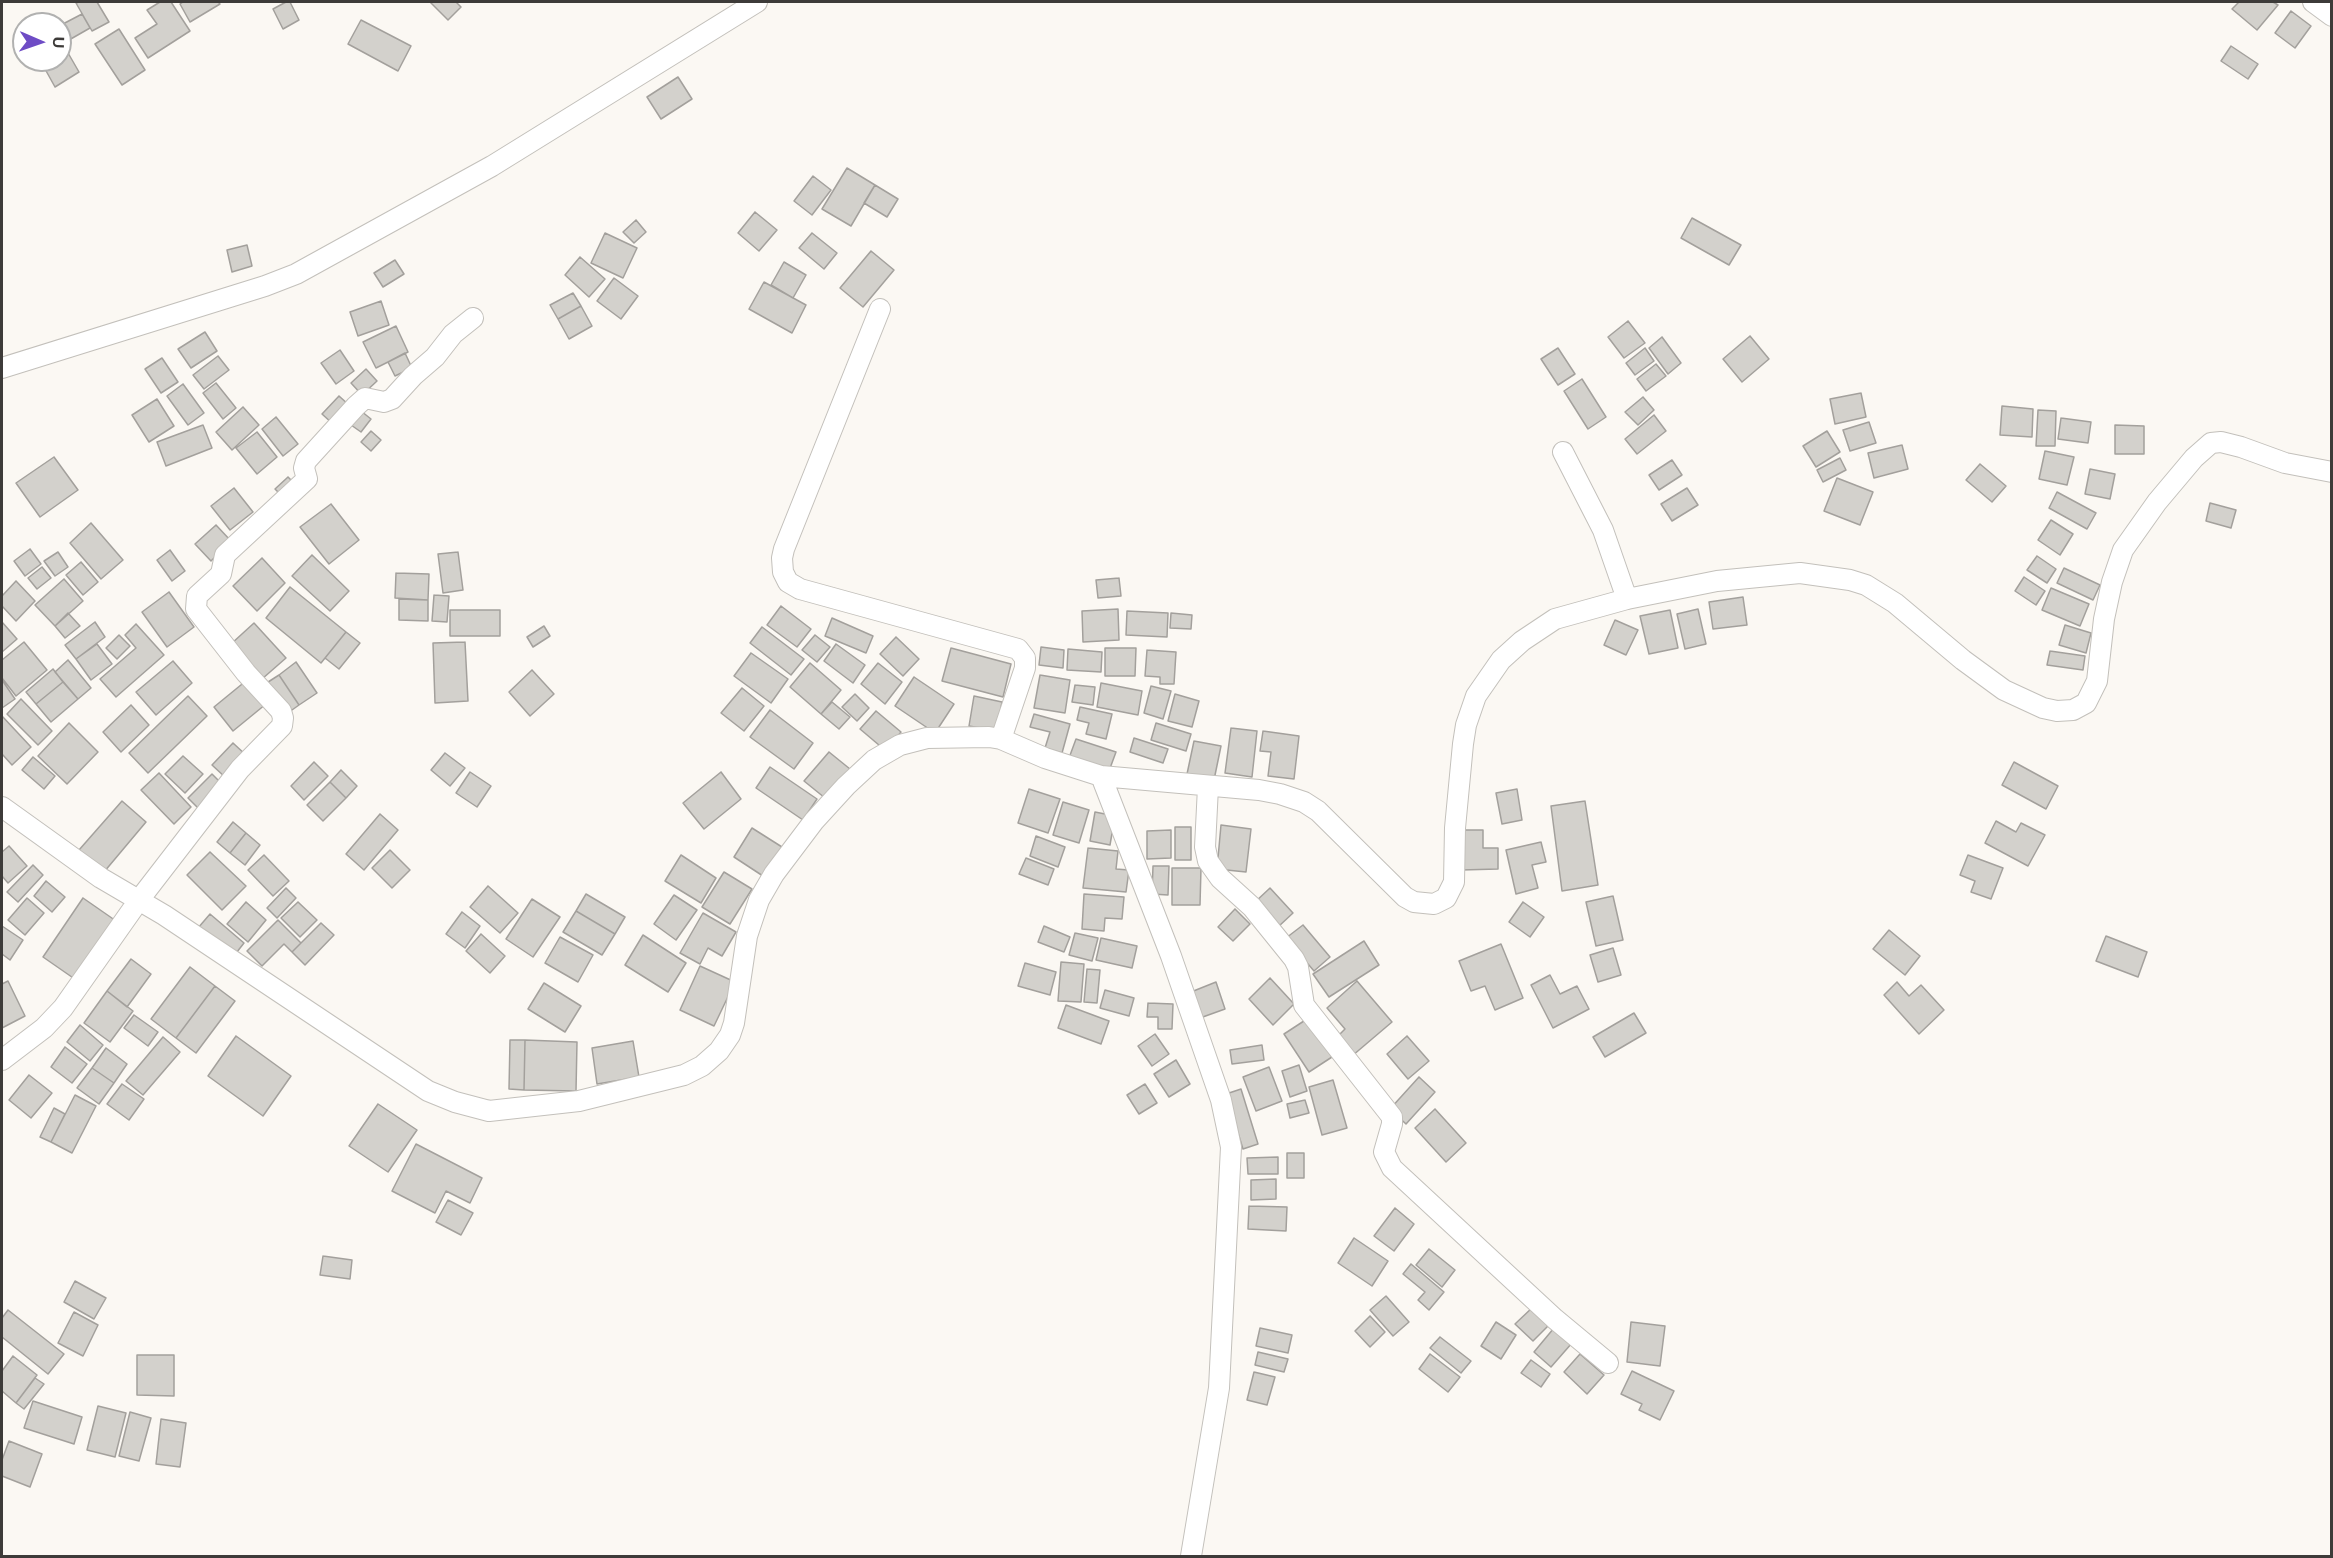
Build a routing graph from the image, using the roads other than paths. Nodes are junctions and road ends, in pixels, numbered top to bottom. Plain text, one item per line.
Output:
1 (757, 2) edge
2 (2313, 2) edge
3 (2331, 16) edge
4 (880, 309) dead end
5 (473, 318) dead end
6 (2, 368) edge
7 (1563, 452) dead end
8 (2331, 472) edge
9 (1627, 599) junction
10 (1001, 739) junction
11 (1101, 776) junction
12 (1208, 787) junction
13 (2, 807) edge
14 (139, 900) junction
15 (2, 1060) edge
16 (1608, 1363) dead end
17 (1191, 1557) edge

1 - 6 street
2 - 3 street
4 - 10 street
5 - 14 street
7 - 9 street
8 - 9 street
9 - 12 street
10 - 11 street
10 - 14 street
11 - 12 street
11 - 17 street
12 - 16 street
13 - 14 street
14 - 15 street

